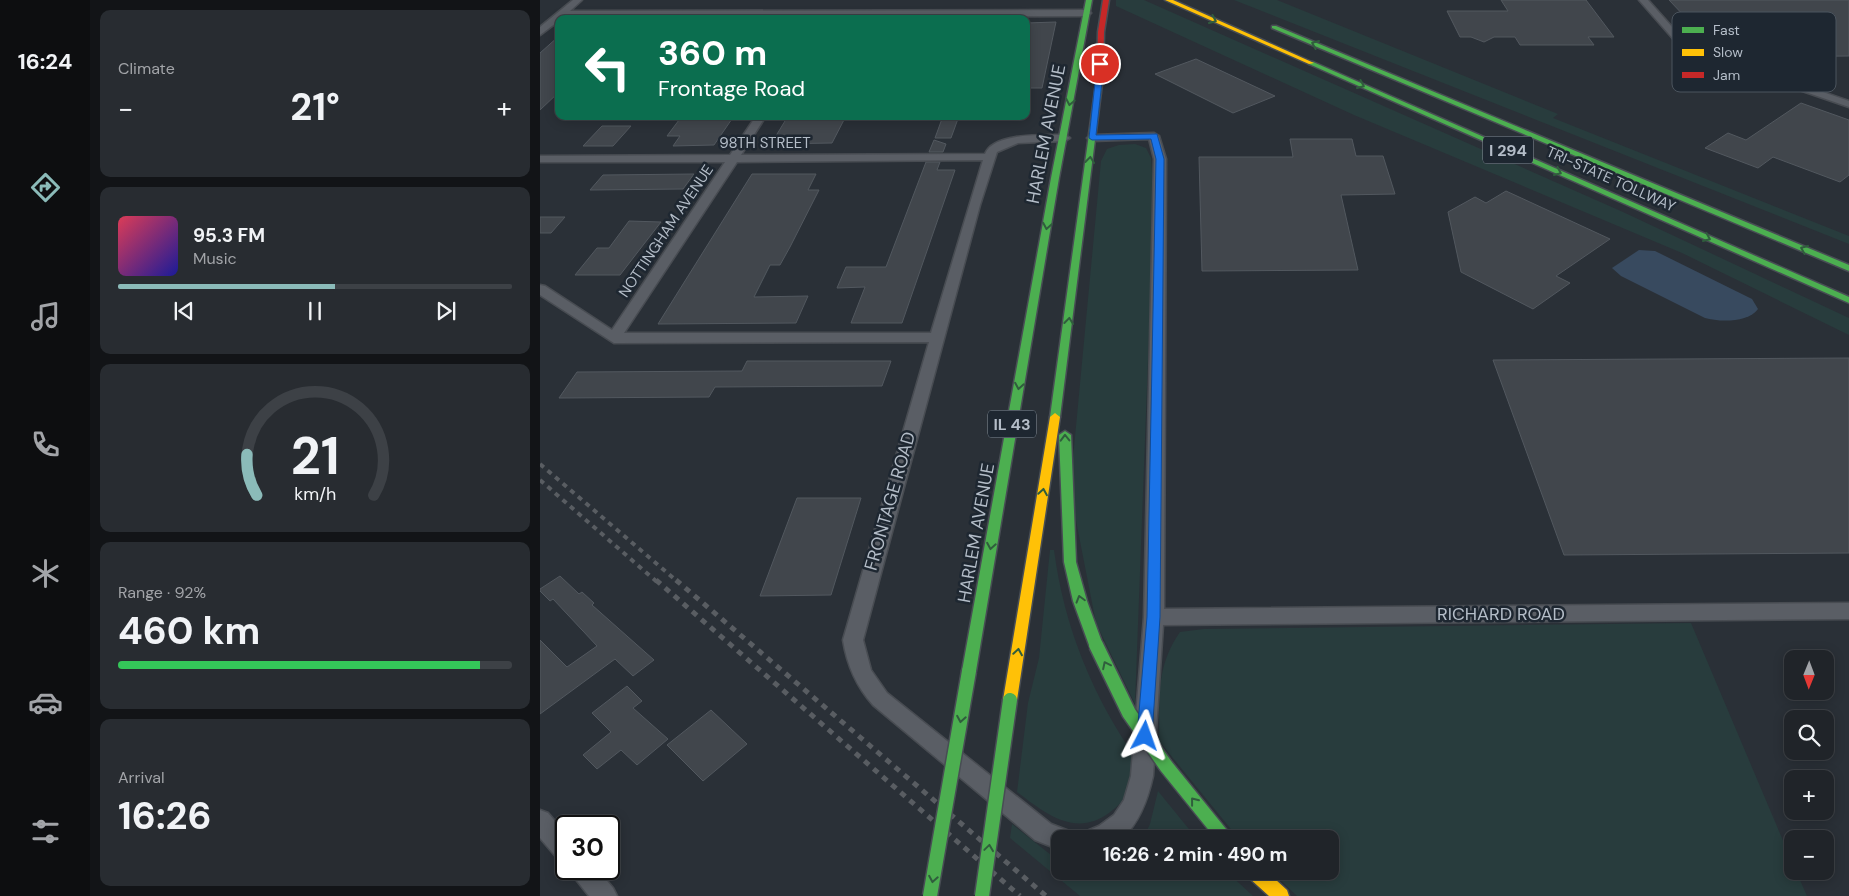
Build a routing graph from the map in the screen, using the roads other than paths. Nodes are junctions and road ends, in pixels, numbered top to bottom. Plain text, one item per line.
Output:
1 (578, 0) edge
2 (1089, 0) edge
3 (1106, 0) edge
4 (1168, 0) edge
5 (1643, 0) edge
6 (1023, 2) dead end
7 (1018, 12) junction
8 (1104, 12) junction
9 (1086, 13) junction
10 (561, 14) joint
11 (694, 15) edge
12 (875, 15) edge
13 (555, 19) edge
14 (1265, 23) dead end
15 (540, 32) edge
16 (1672, 32) edge
17 (1420, 88) junction
18 (1814, 92) edge
19 (1849, 104) edge
20 (758, 120) edge
21 (1065, 138) junction
22 (1092, 138) junction
23 (989, 157) junction
24 (540, 159) edge
25 (733, 159) junction
26 (1703, 194) dead end
27 (1849, 268) edge
28 (540, 289) edge
29 (1849, 300) edge
30 (937, 337) junction
31 (614, 338) junction
32 (1063, 369) junction
33 (1849, 611) edge
34 (1154, 617) junction
35 (540, 821) edge
36 (1115, 830) edge
37 (1218, 830) edge
38 (1051, 835) edge
39 (555, 838) edge
40 (591, 880) edge
41 (1264, 880) edge
42 (605, 896) edge
43 (930, 896) edge
44 (982, 896) edge
45 (1281, 896) edge

1 - 10 street
2 - 9 main road, HARLEM AVENUE / IL 43
3 - 8 main road, IL 43
4 -> 29 main road, TRI-STATE TOLLWAY / I 294
5 - 16 street
6 - 7 street
7 - 9 street
7 - 12 street
8 - 9 main road
8 - 22 main road, IL 43
9 -> 21 main road, HARLEM AVENUE / IL 43
10 - 11 street
13 - 15 street
17 -> 14 main road, TRI-STATE TOLLWAY / I 294
17 - 26 main road
27 -> 17 main road, TRI-STATE TOLLWAY / I 294
18 - 19 street
20 - 25 street, NOTTINGHAM AVENUE
21 - 23 street
21 -> 43 main road, HARLEM AVENUE / IL 43, bridge
32 -> 22 main road, IL 43
22 - 34 street
23 - 25 street, 98TH STREET
23 - 30 street, FRONTAGE ROAD
24 - 25 street, 98TH STREET
25 - 31 street, NOTTINGHAM AVENUE
28 - 31 street
30 - 31 street
30 - 38 street, FRONTAGE ROAD
37 -> 32 main road, bridge
44 -> 32 main road, IL 43, bridge
33 - 34 street, RICHARD ROAD
34 - 36 street
35 - 39 street
40 - 42 street
41 - 45 main road

